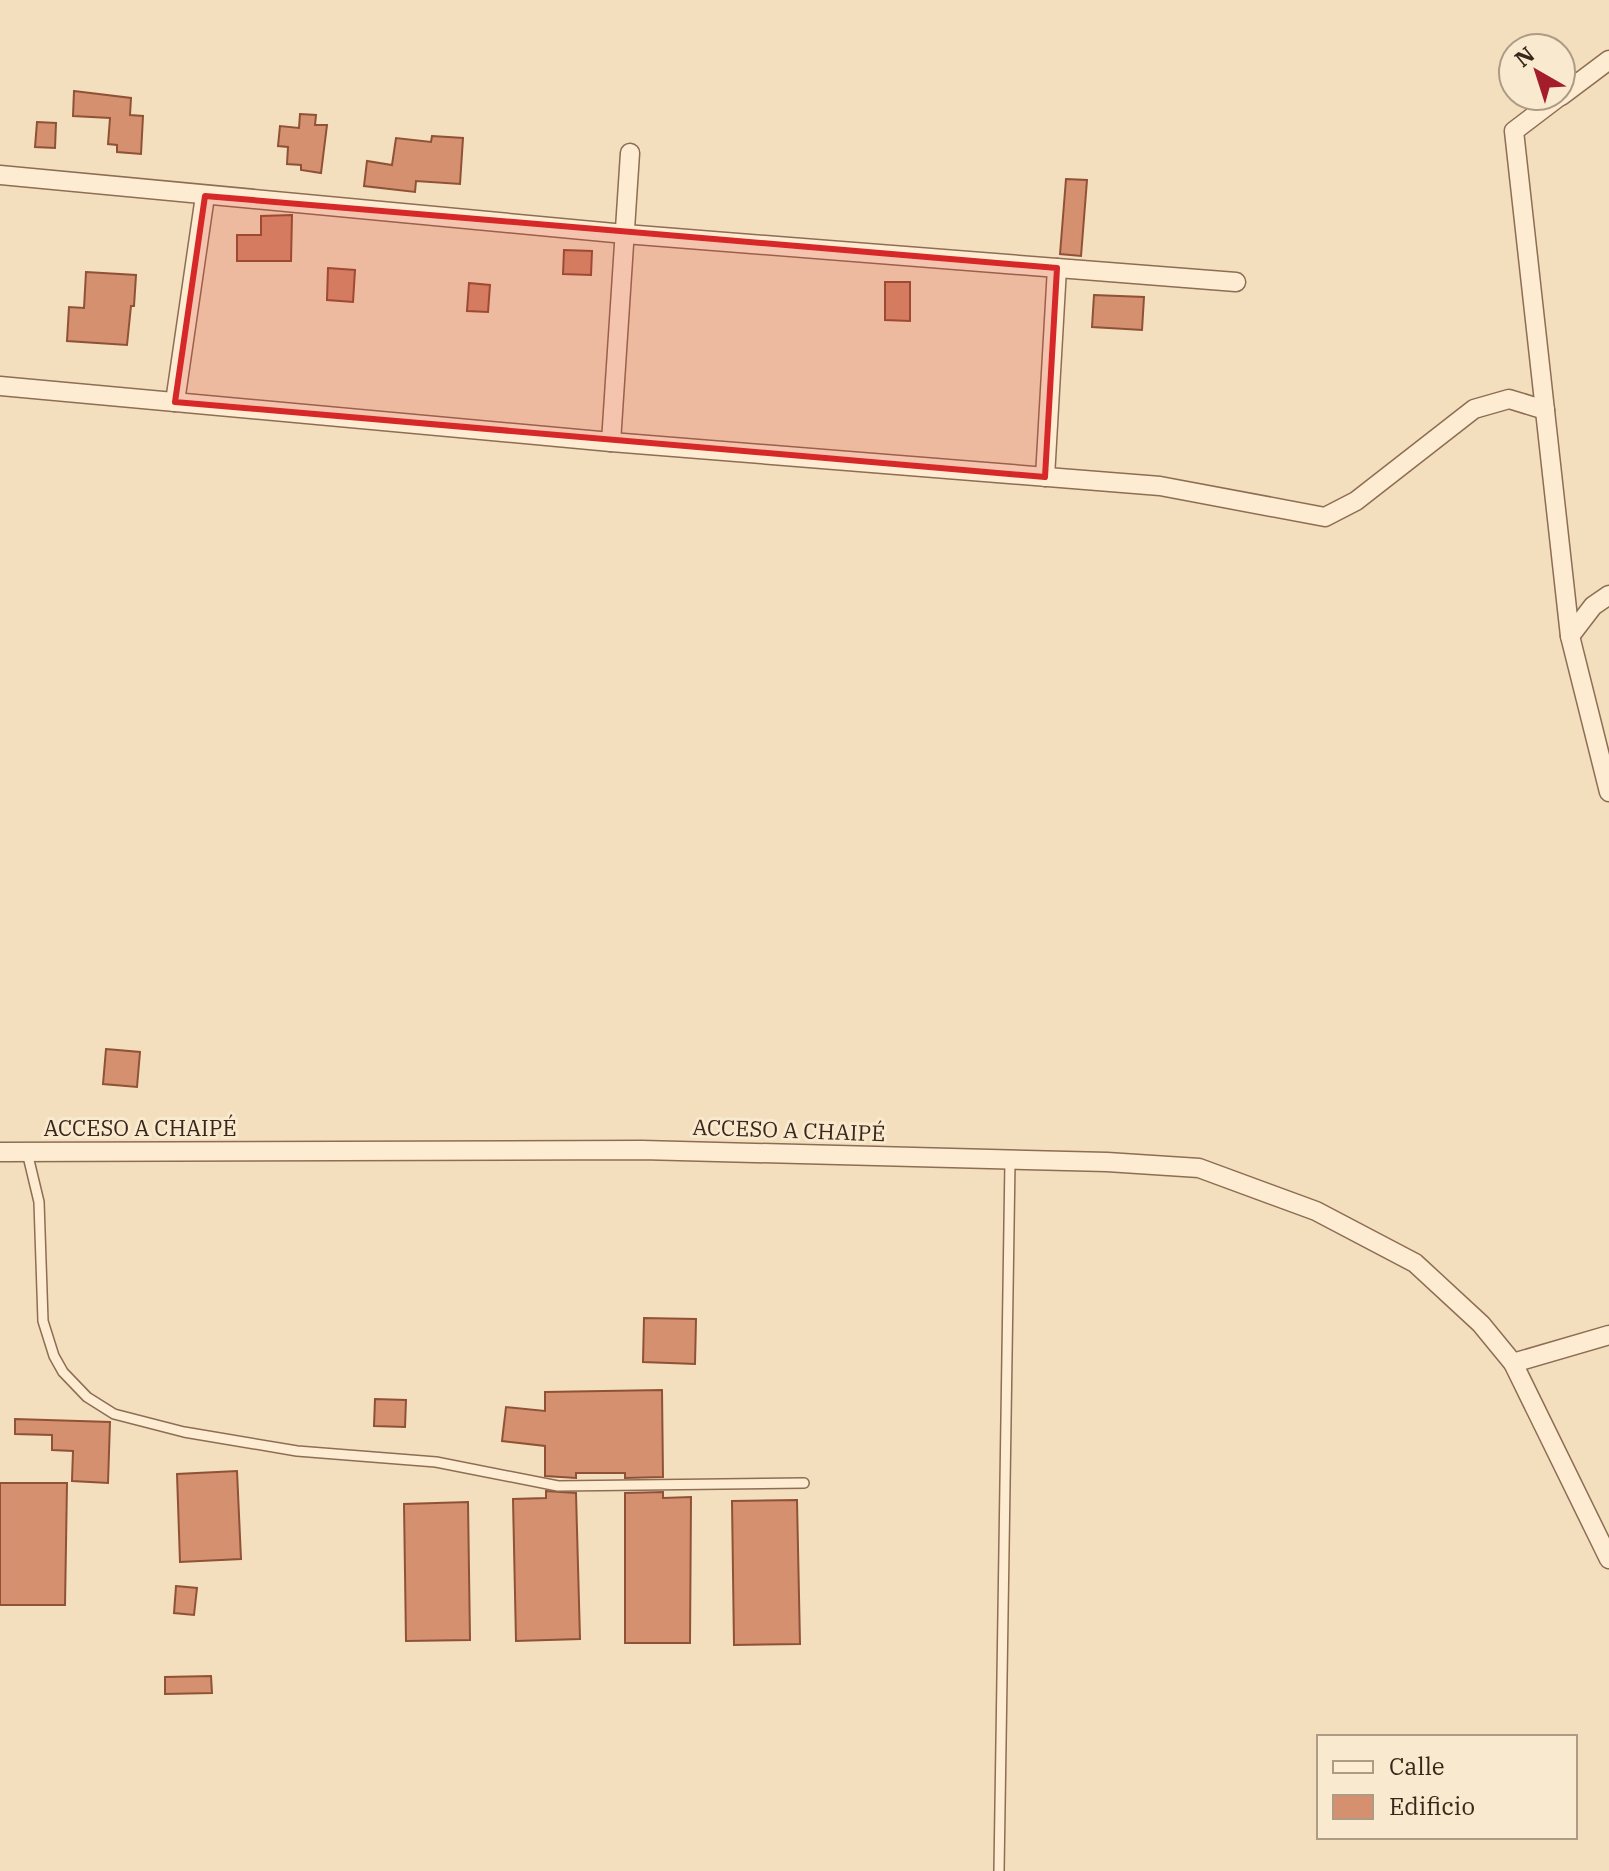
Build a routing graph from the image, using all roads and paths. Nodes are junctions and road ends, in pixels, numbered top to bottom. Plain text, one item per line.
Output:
1 (1609, 60) edge
2 (1577, 84) edge
3 (1540, 112) edge
4 (630, 153) dead end
5 (0, 175) edge
6 (205, 196) junction
7 (625, 234) junction
8 (1057, 268) junction
9 (1236, 282) dead end
10 (0, 386) edge
11 (175, 402) junction
12 (1545, 410) junction
13 (611, 442) junction
14 (1045, 477) junction
15 (1609, 595) edge
16 (1570, 636) junction
17 (1609, 792) edge
18 (0, 1152) edge
19 (27, 1152) junction
20 (1010, 1161) junction
21 (1609, 1335) edge
22 (1513, 1363) junction
23 (804, 1483) dead end
24 (1609, 1559) edge
25 (999, 1871) edge

1 - 2 street
3 - 12 street
4 - 7 street
5 - 6 street
6 - 7 street
6 - 11 street
7 - 8 street
7 - 13 street
8 - 9 street
8 - 14 street
10 - 11 street
11 - 13 street
12 - 14 street
12 - 16 street
13 - 14 street
15 - 16 street
16 - 17 street
18 - 19 street, ACCESO A CHAIPÉ
19 - 20 street, ACCESO A CHAIPÉ
19 - 23 lane
20 - 22 street, ACCESO A CHAIPÉ
20 - 25 lane
21 - 22 street
22 - 24 street, ACCESO A CHAIPÉ

